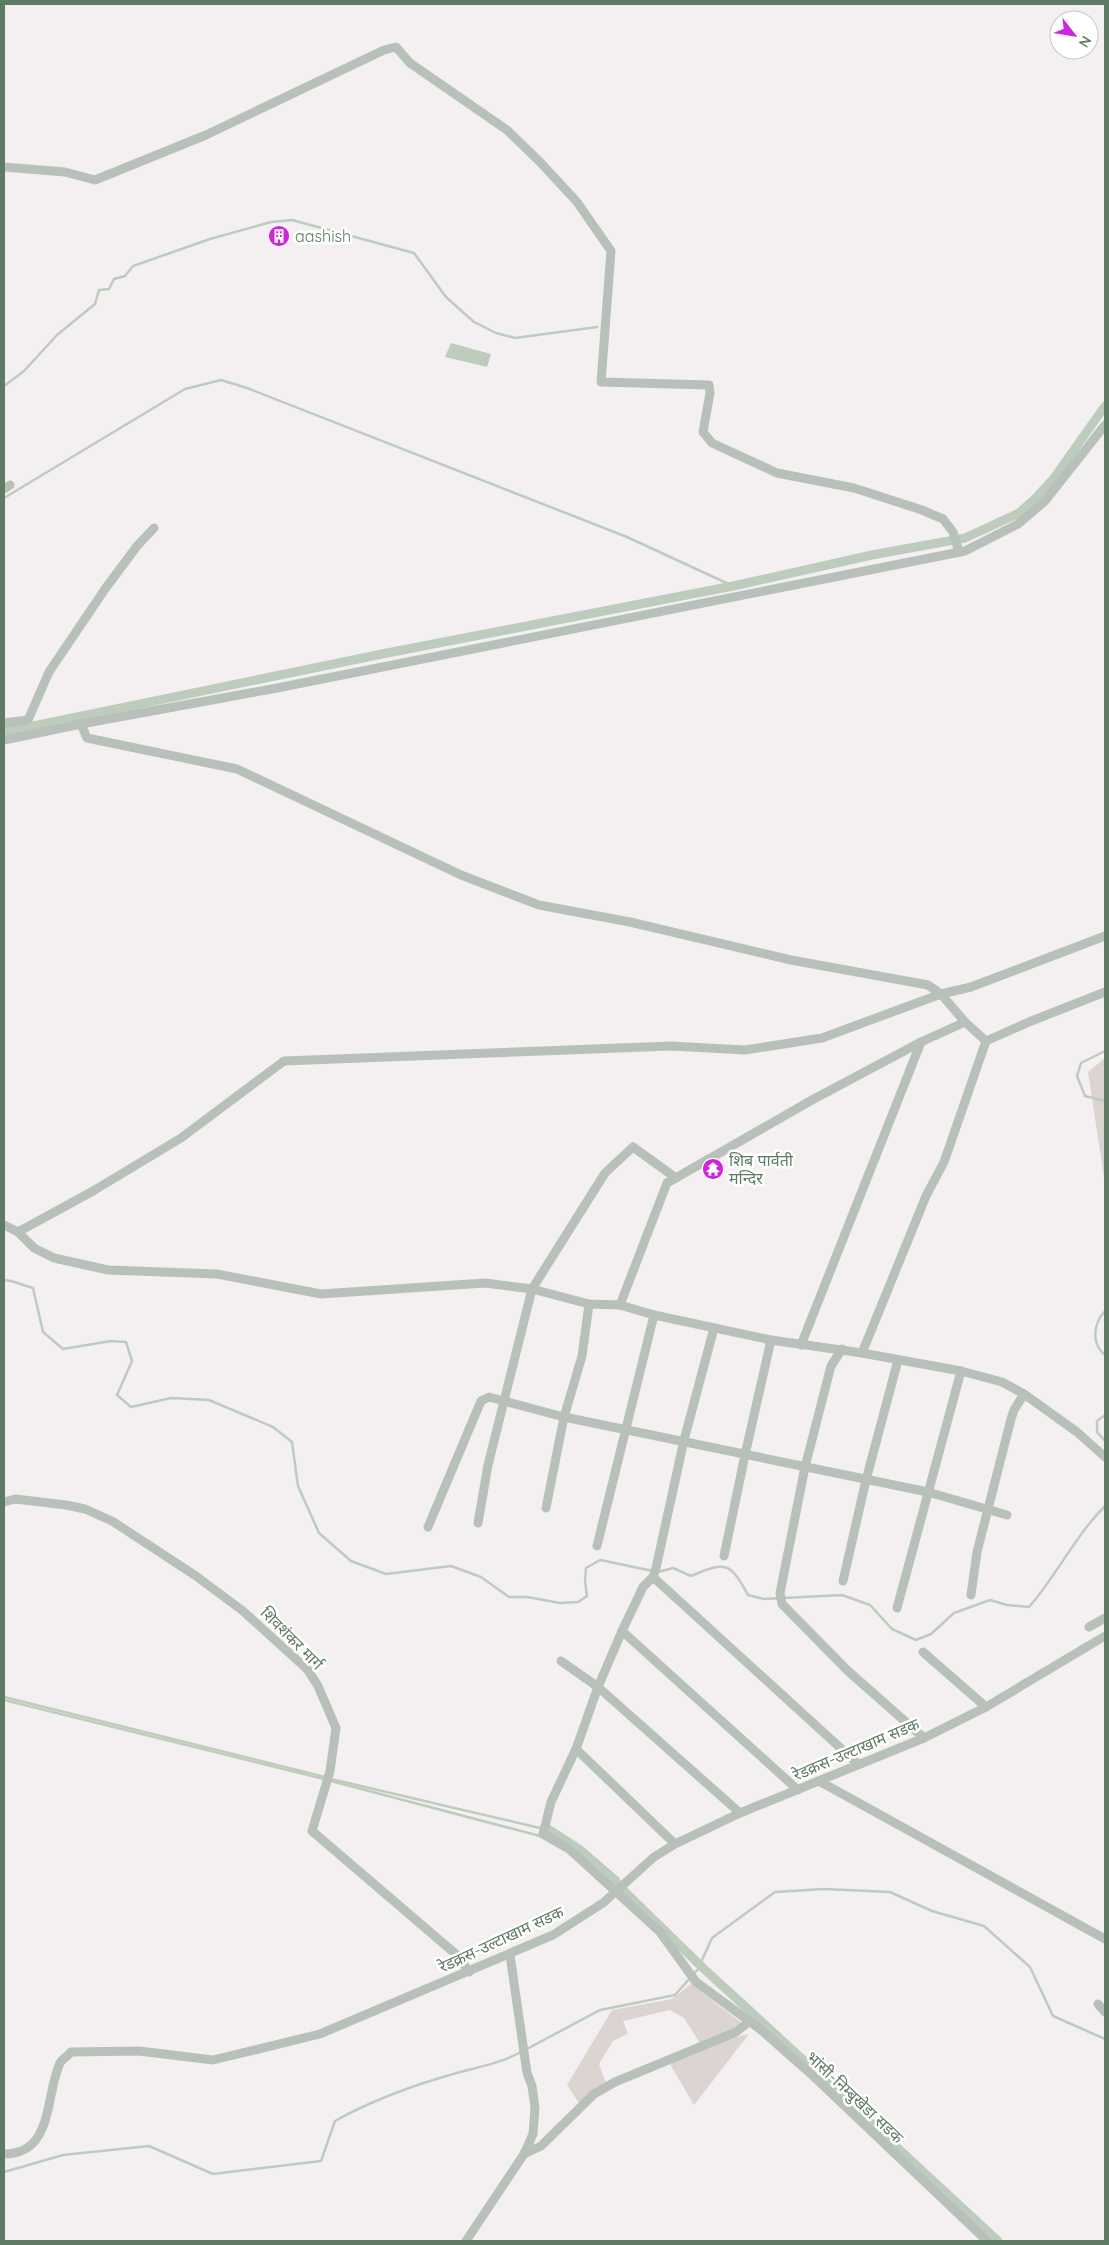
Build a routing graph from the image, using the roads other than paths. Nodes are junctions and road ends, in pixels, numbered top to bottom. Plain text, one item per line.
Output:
1 (4, 167) edge
2 (1105, 425) edge
3 (154, 528) dead end
4 (958, 550) junction
5 (4, 723) edge
6 (81, 724) junction
7 (4, 740) edge
8 (1105, 936) edge
9 (1105, 992) edge
10 (942, 994) junction
11 (965, 1022) junction
12 (986, 1041) junction
13 (921, 1042) junction
14 (676, 1178) junction
15 (4, 1224) edge
16 (18, 1232) junction
17 (532, 1289) junction
18 (589, 1304) junction
19 (620, 1305) junction
20 (654, 1315) junction
21 (714, 1328) junction
22 (771, 1340) junction
23 (801, 1345) junction
24 (842, 1349) junction
25 (862, 1353) junction
26 (898, 1360) junction
27 (961, 1371) junction
28 (1024, 1394) junction
29 (505, 1400) junction
30 (564, 1417) junction
31 (626, 1429) junction
32 (684, 1440) junction
33 (745, 1455) junction
34 (1105, 1457) edge
35 (805, 1468) junction
36 (866, 1480) junction
37 (928, 1492) junction
38 (4, 1502) edge
39 (546, 1508) dead end
40 (988, 1509) junction
41 (1007, 1515) dead end
42 (478, 1523) dead end
43 (428, 1527) dead end
44 (597, 1546) dead end
45 (724, 1556) dead end
46 (654, 1572) junction
47 (843, 1582) dead end
48 (971, 1595) dead end
49 (896, 1608) dead end
50 (1105, 1618) edge
51 (1089, 1627) dead end
52 (622, 1631) junction
53 (1105, 1636) edge
54 (923, 1652) dead end
55 (561, 1661) dead end
56 (598, 1687) junction
57 (986, 1707) junction
58 (924, 1738) junction
59 (576, 1749) junction
60 (858, 1764) junction
61 (819, 1781) junction
62 (798, 1790) junction
63 (740, 1813) junction
64 (675, 1844) junction
65 (616, 1892) junction
66 (1105, 1939) edge
67 (510, 1955) junction
68 (468, 1972) junction
69 (1098, 2004) dead end
70 (1105, 2012) edge
71 (750, 2021) junction
72 (4, 2154) edge
73 (524, 2154) junction
74 (466, 2241) edge
75 (986, 2241) edge

1 - 4 street
2 - 4 street
3 - 5 street
4 - 6 street
6 - 7 street
6 - 10 street
8 - 10 street
9 - 12 street
10 - 11 street
10 - 16 street
11 - 12 street
11 - 13 street
12 - 25 street
13 - 14 street
13 - 23 street
14 - 17 street
14 - 19 street
15 - 16 street
16 - 17 street
17 - 18 street
17 - 29 street
18 - 19 street
18 - 30 street
19 - 20 street
20 - 21 street
20 - 31 street
21 - 22 street
21 - 32 street
22 - 23 street
22 - 33 street
23 - 24 street
24 - 25 street
24 - 35 street
25 - 26 street
26 - 27 street
26 - 36 street
27 - 28 street
27 - 37 street
28 - 34 street
28 - 40 street
29 - 30 street
29 - 42 street
29 - 43 street
30 - 31 street
30 - 39 street
31 - 32 street
31 - 44 street
32 - 33 street
32 - 46 street
33 - 35 street
33 - 45 street
35 - 36 street
35 - 58 street
36 - 37 street
36 - 47 street
37 - 40 street
37 - 49 street
38 - 68 street, शिवशंकर मार्ग
40 - 41 street
40 - 48 street
46 - 52 street
46 - 60 street
50 - 51 street
52 - 56 street
52 - 62 street
53 - 57 street, रेडक्रस-उल्टाखाम सडक
54 - 57 street
55 - 56 street
56 - 59 street
56 - 63 street
57 - 58 street, रेडक्रस-उल्टाखाम सडक
58 - 60 street, रेडक्रस-उल्टाखाम सडक
59 - 64 street
59 - 65 street
60 - 61 street, रेडक्रस-उल्टाखाम सडक
61 - 62 street, रेडक्रस-उल्टाखाम सडक
61 - 66 street
62 - 63 street, रेडक्रस-उल्टाखाम सडक
63 - 64 street, रेडक्रस-उल्टाखाम सडक
64 - 65 street, रेडक्रस-उल्टाखाम सडक
65 - 67 street, रेडक्रस-उल्टाखाम सडक
65 - 71 street, भांसी-निम्बुखेडा सडक
67 - 68 street, रेडक्रस-उल्टाखाम सडक
67 - 73 street
68 - 72 street, रेडक्रस-उल्टाखाम सडक
69 - 70 street
71 - 73 street
71 - 75 street, भांसी-निम्बुखेडा सडक
73 - 74 street

